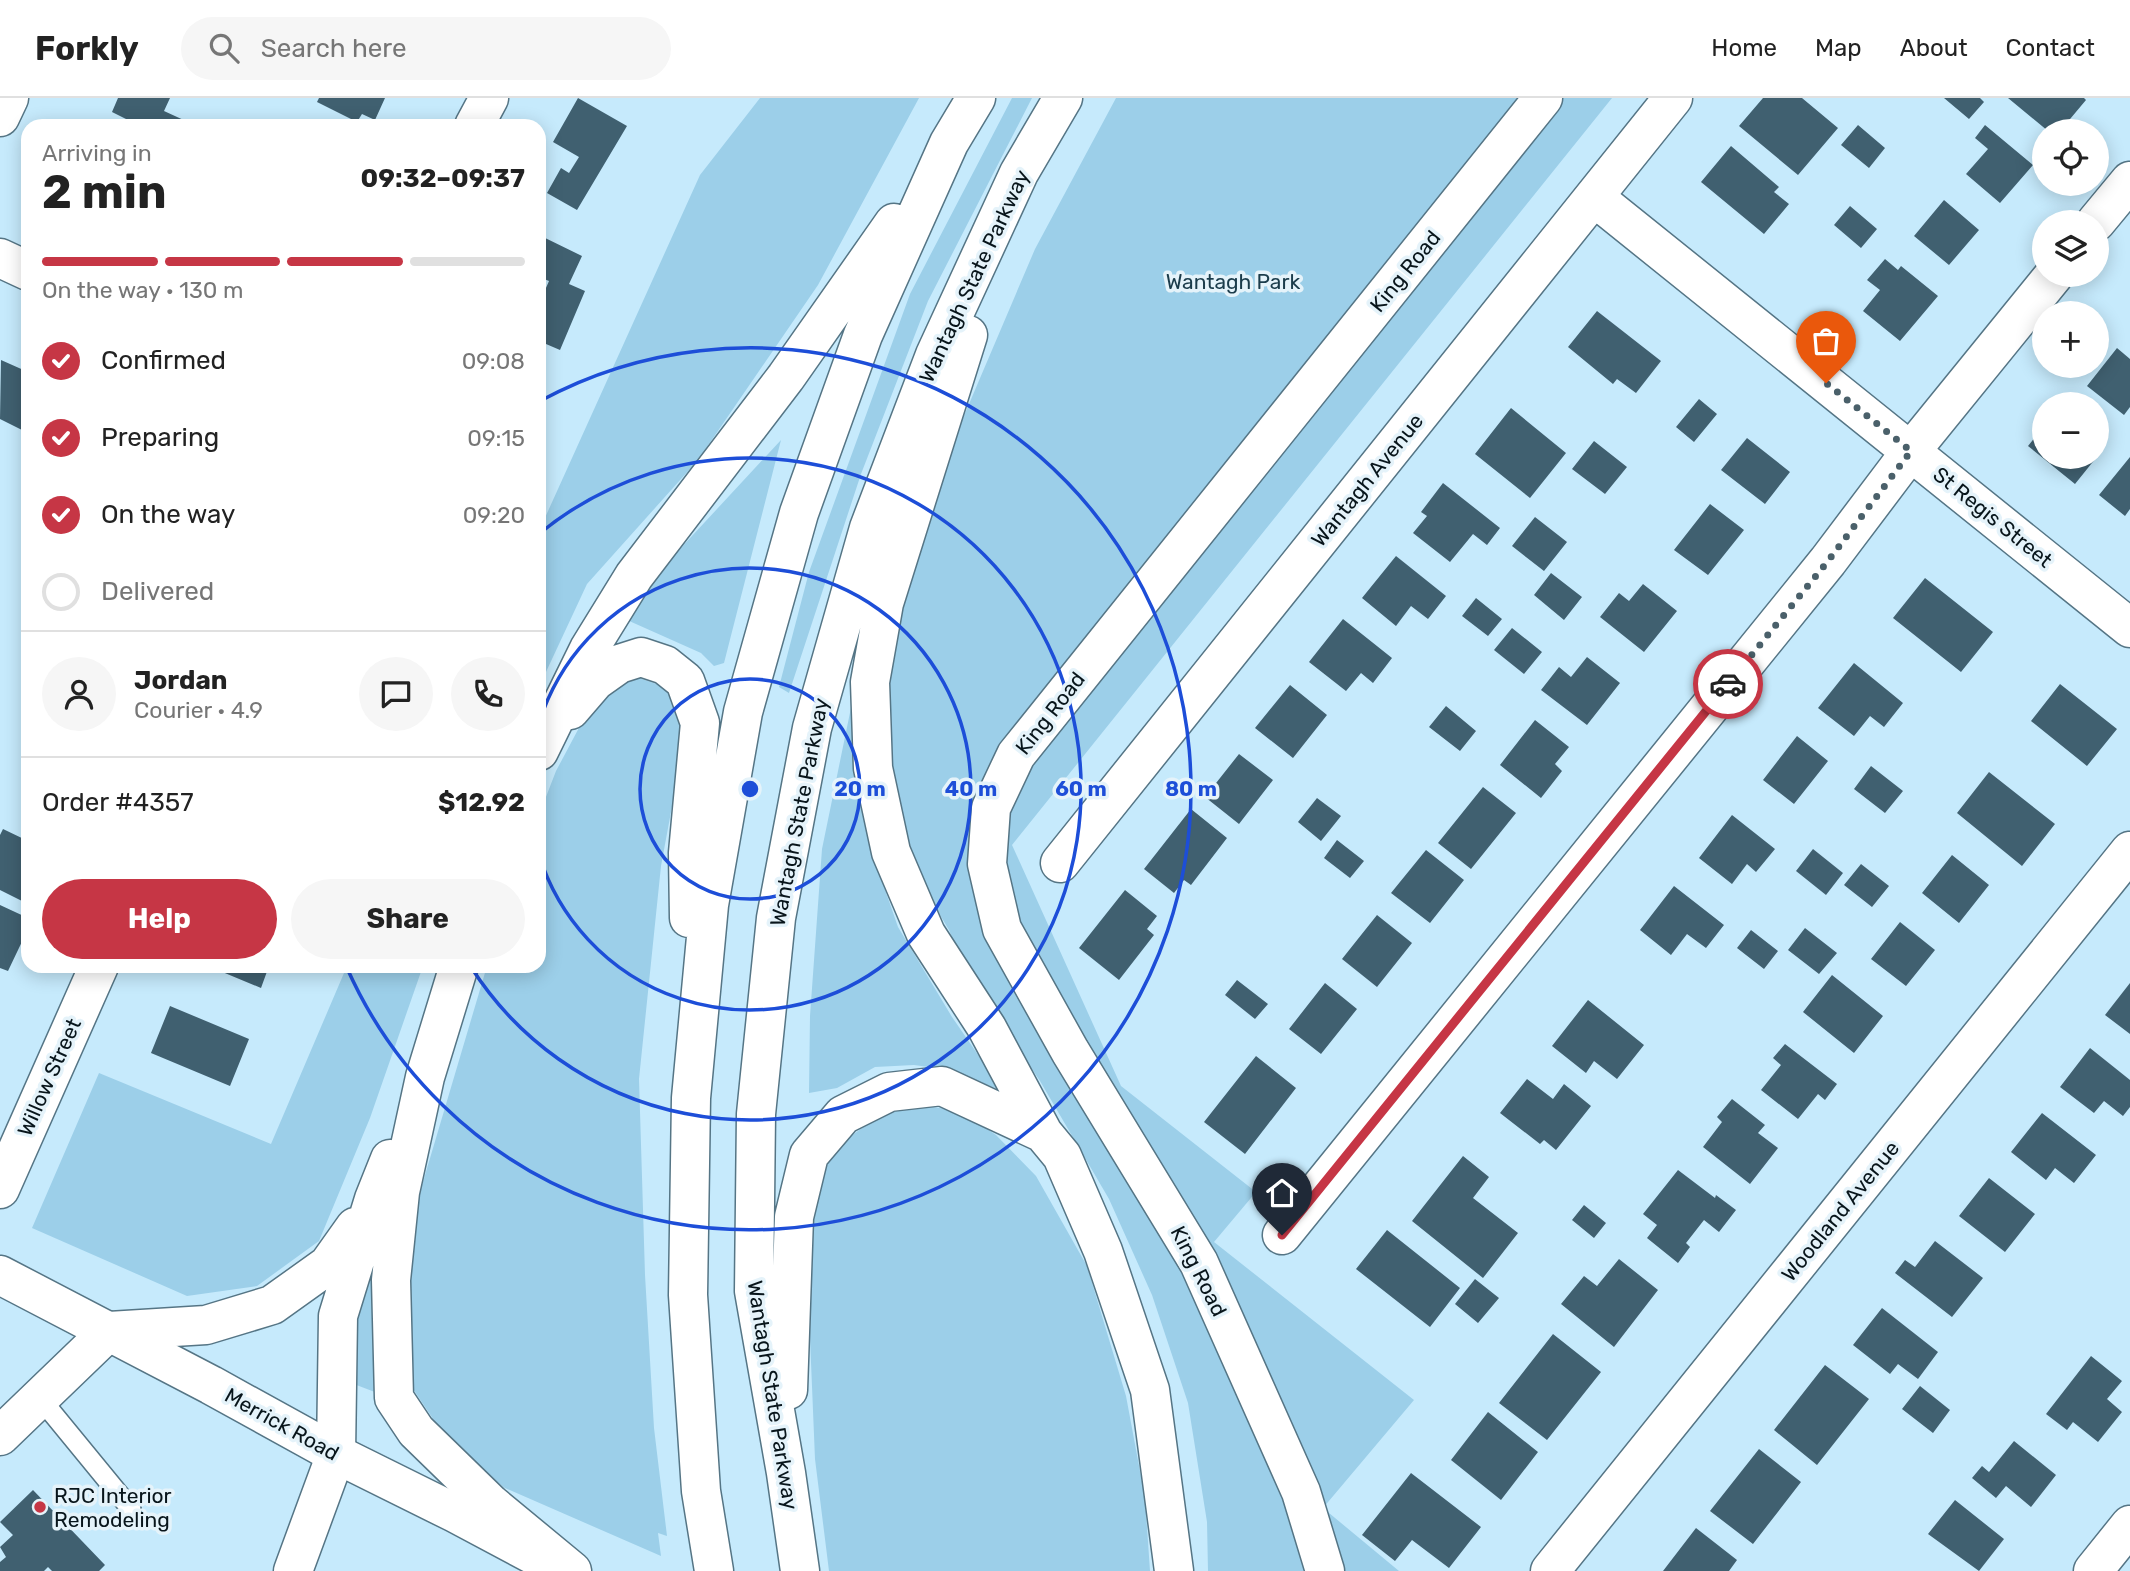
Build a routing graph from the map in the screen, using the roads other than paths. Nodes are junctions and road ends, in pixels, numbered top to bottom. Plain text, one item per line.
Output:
1 (9, 98) edge
2 (489, 98) edge
3 (976, 98) edge
4 (1063, 98) edge
5 (1544, 98) edge
6 (1673, 98) edge
7 (0, 117) edge
8 (478, 119) edge
9 (949, 143) junction
10 (1019, 173) junction
11 (2130, 181) edge
12 (1594, 197) junction
13 (2106, 210) edge
14 (0, 258) edge
15 (21, 268) edge
16 (2044, 287) edge
17 (1911, 451) junction
18 (2130, 628) edge
19 (546, 735) edge
20 (546, 739) edge
21 (2130, 851) edge
22 (1060, 863) dead end
23 (96, 973) edge
24 (457, 973) edge
25 (425, 1077) junction
26 (1043, 1133) junction
27 (0, 1188) edge
28 (374, 1199) junction
29 (690, 1216) junction
30 (1282, 1235) dead end
31 (0, 1275) edge
32 (109, 1331) junction
33 (40, 1398) junction
34 (0, 1436) edge
35 (336, 1454) junction
36 (786, 1473) junction
37 (131, 1510) dead end
38 (2130, 1525) edge
39 (526, 1562) edge
40 (293, 1571) edge
41 (565, 1571) edge
42 (572, 1571) edge
43 (714, 1571) edge
44 (800, 1571) edge
45 (1174, 1571) edge
46 (1325, 1571) edge
47 (1550, 1571) edge
48 (2093, 1571) edge

1 - 7 main road
2 - 8 main road
3 - 9 main road
4 - 10 main road, Wantagh State Parkway
5 - 46 main road, King Road
6 - 12 main road, Wantagh Avenue
9 - 19 main road
9 - 29 main road
10 - 26 main road
10 - 36 main road, Wantagh State Parkway
11 - 13 main road
12 - 17 main road, St Regis Street
12 - 22 main road, Wantagh Avenue
14 - 15 main road
16 - 17 main road
17 - 18 main road, St Regis Street
17 - 30 main road
20 - 29 main road
21 - 47 main road, Woodland Avenue
23 - 27 main road, Willow Street
24 - 25 main road
25 - 28 main road
25 - 42 main road
26 - 36 main road
26 - 45 main road
28 - 32 main road
28 - 35 main road
29 - 43 main road
31 - 32 main road, Merrick Road
32 - 33 main road
32 - 35 main road, Merrick Road
33 - 34 main road
33 - 37 lane
35 - 39 main road, Merrick Road
35 - 40 main road
36 - 44 main road, Wantagh State Parkway
38 - 48 main road
39 - 41 main road, Merrick Road

